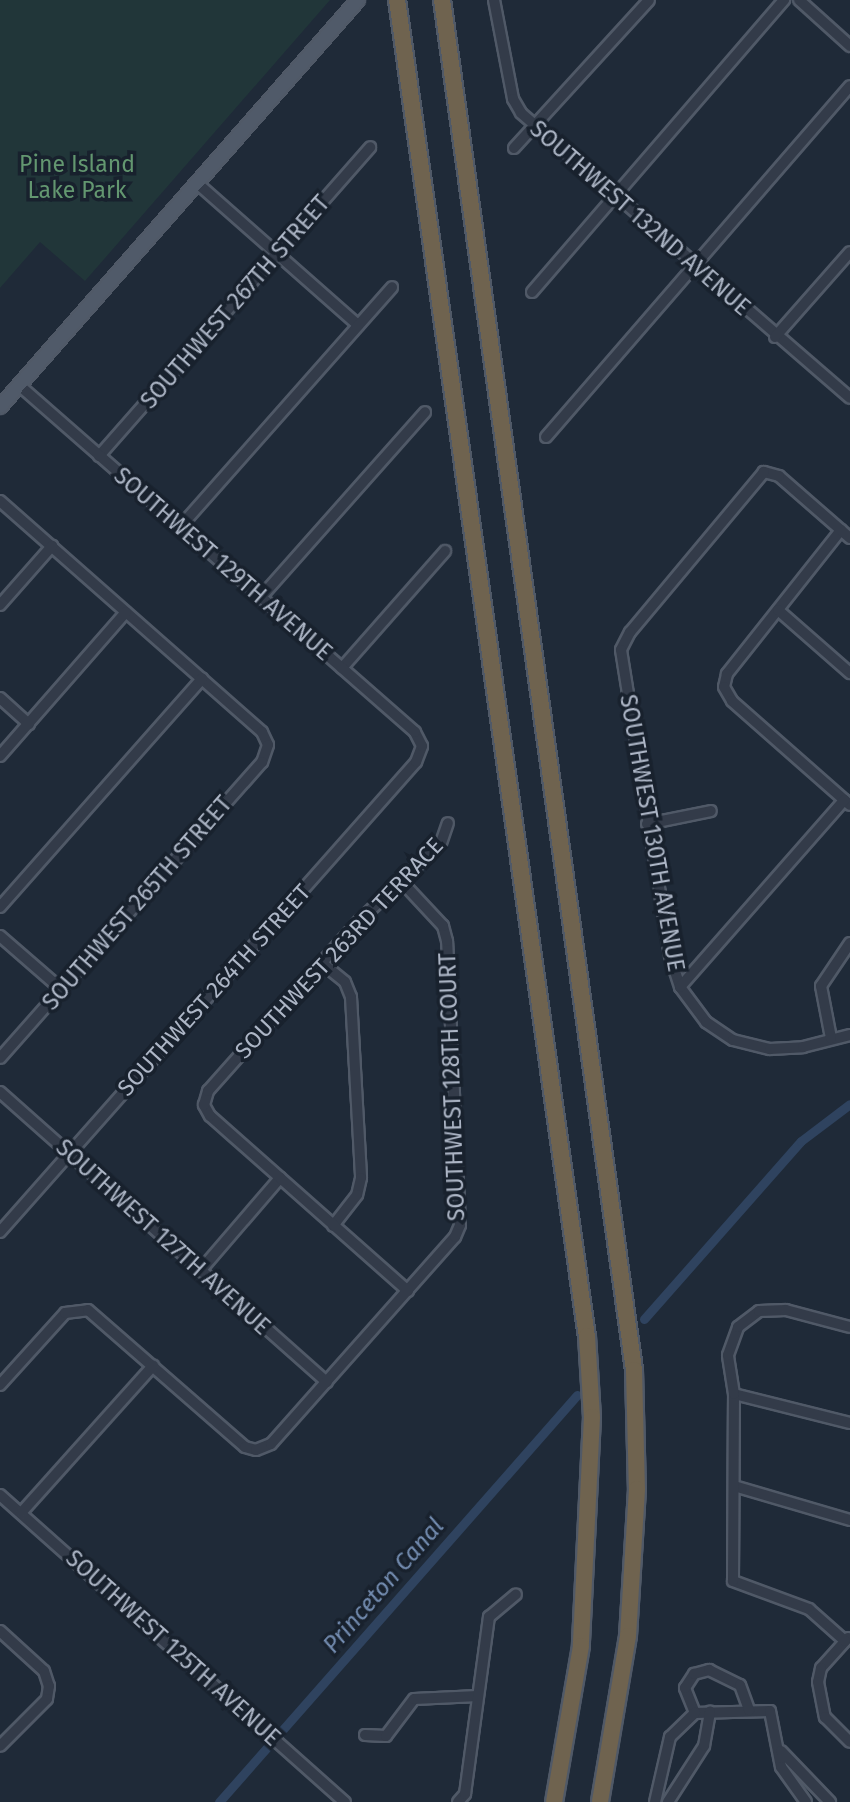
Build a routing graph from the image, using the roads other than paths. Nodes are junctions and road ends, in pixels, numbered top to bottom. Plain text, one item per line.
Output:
1 (358, 0) edge
2 (442, 0) edge
3 (494, 0) edge
4 (649, 0) edge
5 (784, 0) edge
6 (799, 0) edge
7 (398, 7) edge
8 (850, 46) edge
9 (850, 86) edge
10 (536, 127) junction
11 (370, 147) dead end
12 (514, 148) dead end
13 (197, 183) junction
14 (614, 196) junction
15 (850, 252) edge
16 (277, 254) junction
17 (695, 267) junction
18 (392, 287) dead end
19 (532, 292) dead end
20 (358, 325) junction
21 (775, 337) junction
22 (19, 385) junction
23 (850, 398) edge
24 (0, 407) edge
25 (425, 412) dead end
26 (546, 437) dead end
27 (99, 456) junction
28 (0, 501) edge
29 (180, 527) junction
30 (846, 534) edge
31 (52, 546) junction
32 (446, 551) dead end
33 (261, 597) junction
34 (1, 602) edge
35 (778, 610) junction
36 (126, 612) junction
37 (342, 668) junction
38 (850, 673) edge
39 (202, 679) junction
40 (0, 698) edge
41 (29, 724) junction
42 (422, 746) joint
43 (0, 756) edge
44 (847, 803) edge
45 (711, 811) dead end
46 (448, 823) dead end
47 (647, 824) junction
48 (401, 881) junction
49 (0, 907) edge
50 (0, 936) edge
51 (850, 943) edge
52 (323, 964) junction
53 (680, 987) junction
54 (61, 989) junction
55 (850, 1035) edge
56 (831, 1038) junction
57 (0, 1058) edge
58 (0, 1092) edge
59 (69, 1154) junction
60 (280, 1178) junction
61 (333, 1226) junction
62 (0, 1232) edge
63 (200, 1271) junction
64 (408, 1292) junction
65 (850, 1326) edge
66 (153, 1366) junction
67 (327, 1382) junction
68 (0, 1385) edge
69 (734, 1394) junction
70 (850, 1423) edge
71 (734, 1486) junction
72 (0, 1496) edge
73 (21, 1513) junction
74 (850, 1520) edge
75 (516, 1594) dead end
76 (0, 1631) edge
77 (848, 1639) edge
78 (478, 1696) junction
79 (749, 1710) junction
80 (710, 1712) junction
81 (695, 1713) junction
82 (365, 1735) dead end
83 (850, 1742) edge
84 (776, 1744) junction
85 (0, 1746) edge
86 (826, 1801) edge
87 (345, 1802) edge
88 (458, 1802) edge
89 (554, 1802) edge
90 (600, 1802) edge
91 (655, 1802) edge
92 (668, 1802) edge
93 (806, 1802) edge

1 - 13 main road
2 - 90 highway
3 - 10 street, SOUTHWEST 132ND AVENUE
4 - 10 street
5 - 14 street
6 - 8 street
7 - 89 highway
9 - 17 street
10 - 12 street
10 - 14 street, SOUTHWEST 132ND AVENUE
11 - 16 street, SOUTHWEST 267TH STREET
13 - 16 street
13 - 22 main road
14 - 17 street, SOUTHWEST 132ND AVENUE
14 - 19 street
15 - 21 street
16 - 20 street
16 - 27 street, SOUTHWEST 267TH STREET
17 - 21 street, SOUTHWEST 132ND AVENUE
17 - 26 street
18 - 20 street
20 - 29 street
21 - 23 street, SOUTHWEST 132ND AVENUE
22 - 24 main road
22 - 27 street, SOUTHWEST 129TH AVENUE
25 - 33 street
27 - 29 street, SOUTHWEST 129TH AVENUE
28 - 31 street
29 - 33 street, SOUTHWEST 129TH AVENUE
30 - 35 street
30 - 47 street, SOUTHWEST 130TH AVENUE
31 - 34 street
31 - 36 street
32 - 37 street
33 - 37 street, SOUTHWEST 129TH AVENUE
35 - 38 street
35 - 44 street
36 - 39 street
36 - 41 street
37 - 42 street, SOUTHWEST 129TH AVENUE
39 - 49 street
39 - 54 street, SOUTHWEST 265TH STREET
40 - 41 street
41 - 43 street
42 - 59 street, SOUTHWEST 264TH STREET
44 - 53 street
45 - 47 street
46 - 48 street, SOUTHWEST 263RD TERRACE
47 - 53 street, SOUTHWEST 130TH AVENUE
48 - 52 street, SOUTHWEST 263RD TERRACE
48 - 64 street, SOUTHWEST 128TH COURT
50 - 54 street
51 - 56 street
52 - 60 street, SOUTHWEST 263RD TERRACE
52 - 61 street
53 - 56 street, SOUTHWEST 130TH AVENUE
54 - 57 street, SOUTHWEST 265TH STREET
55 - 56 street, SOUTHWEST 130TH AVENUE
58 - 59 street, SOUTHWEST 127TH AVENUE
59 - 62 street, SOUTHWEST 264TH STREET
59 - 63 street, SOUTHWEST 127TH AVENUE
60 - 61 street
60 - 63 street
61 - 64 street
63 - 67 street, SOUTHWEST 127TH AVENUE
64 - 67 street, SOUTHWEST 128TH COURT
65 - 69 street
66 - 67 street, SOUTHWEST 128TH COURT
66 - 68 street
66 - 73 street
69 - 70 street
69 - 71 street
71 - 74 street
71 - 77 street
72 - 73 street, SOUTHWEST 125TH AVENUE
73 - 87 street, SOUTHWEST 125TH AVENUE
75 - 78 street
76 - 85 street
77 - 83 street
78 - 82 street
78 - 88 street
79 - 80 street
79 - 81 street
79 - 84 street
80 - 81 street
80 - 92 street
81 - 91 street
84 - 86 street
84 - 93 street

